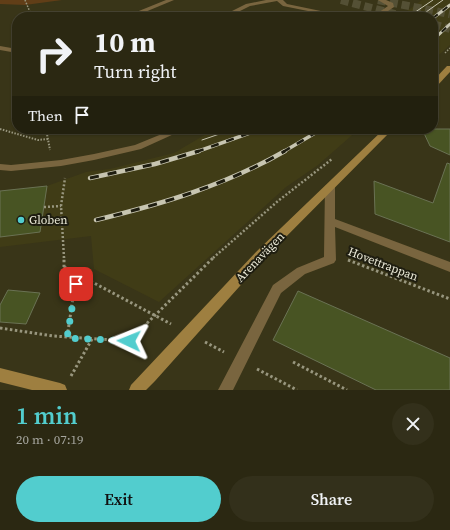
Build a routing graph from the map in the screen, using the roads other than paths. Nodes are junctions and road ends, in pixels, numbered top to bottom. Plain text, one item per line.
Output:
1 (171, 0) edge
2 (276, 0) edge
3 (279, 0) edge
4 (381, 0) edge
5 (285, 5) junction
6 (140, 12) edge
7 (233, 12) edge
8 (290, 12) edge
9 (321, 12) edge
10 (383, 12) edge
11 (0, 48) edge
12 (12, 50) edge
13 (450, 68) edge
14 (438, 80) edge
15 (169, 134) edge
16 (384, 134) edge
17 (0, 167) edge
18 (330, 186) junction
19 (330, 221) junction
20 (450, 266) edge
21 (0, 375) edge
22 (60, 390) edge
23 (136, 390) edge
24 (226, 390) edge

1 - 6 street
2 - 7 street
3 - 5 street
4 - 10 street
5 - 8 street
5 - 9 street
11 - 12 street
13 - 14 main road
15 - 17 street
16 - 18 main road, Arenavägen
18 - 19 street
18 - 23 main road, Arenavägen
19 - 20 street
19 - 24 street
21 - 22 main road

